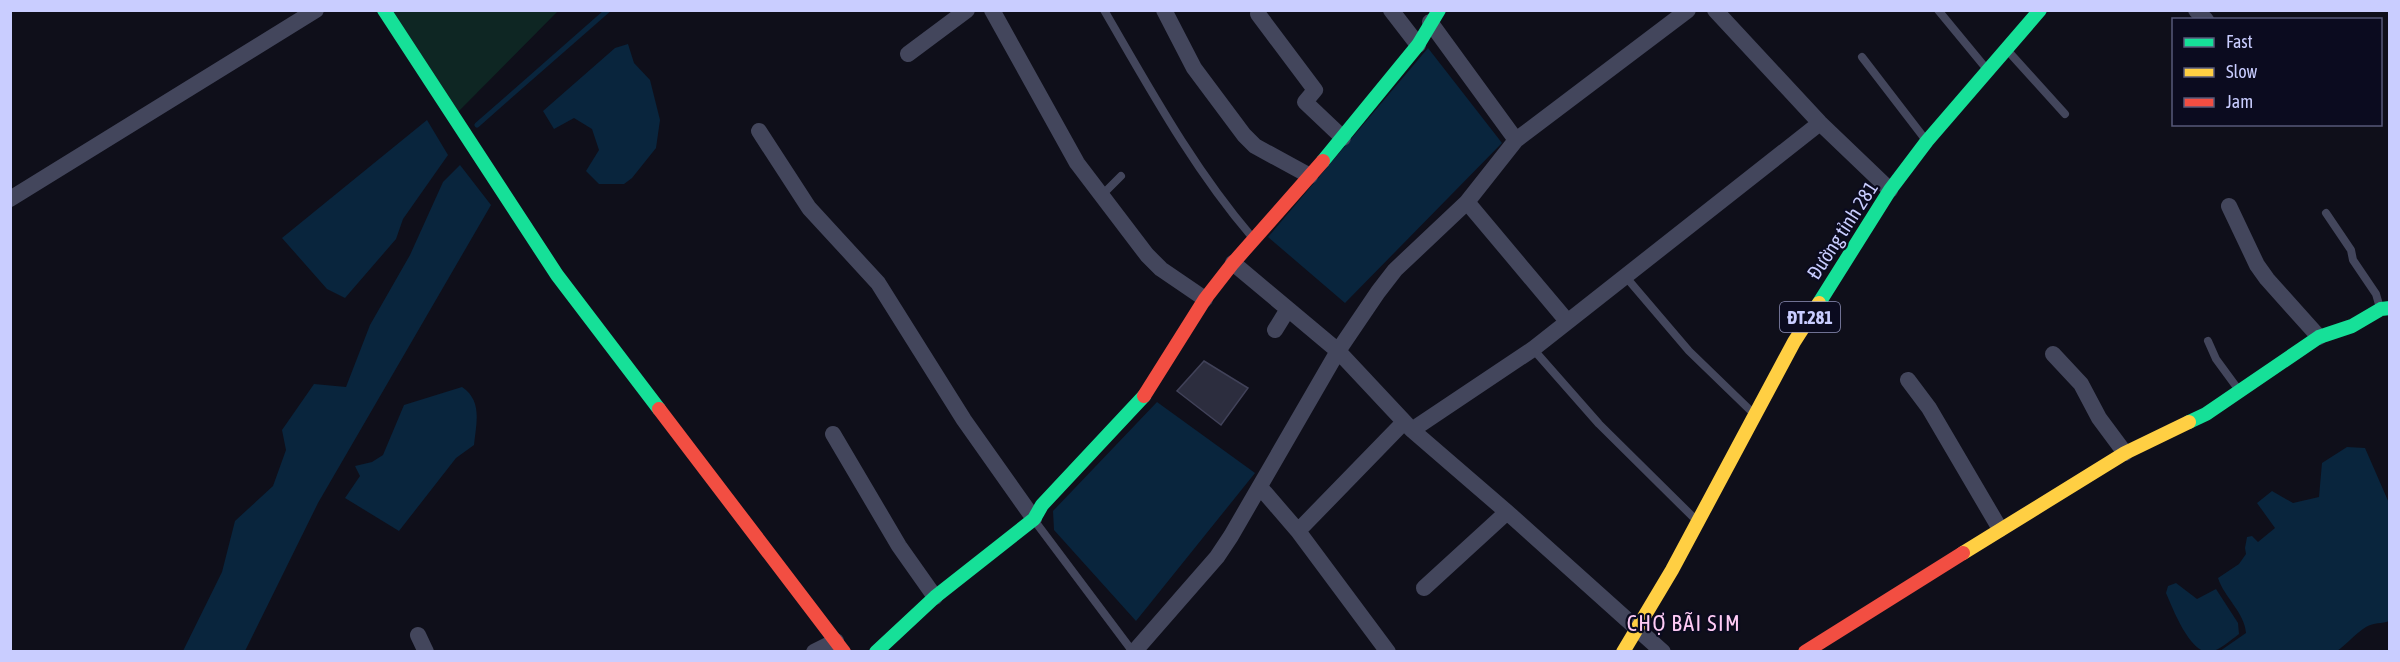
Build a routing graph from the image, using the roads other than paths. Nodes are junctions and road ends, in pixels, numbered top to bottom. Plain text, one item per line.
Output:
1 (316, 10) edge
2 (384, 10) edge
3 (967, 10) edge
4 (992, 10) edge
5 (1104, 10) edge
6 (1164, 10) edge
7 (1391, 10) edge
8 (1688, 10) edge
9 (1715, 10) edge
10 (1938, 10) edge
11 (2040, 10) edge
12 (1258, 14) dead end
13 (1434, 16) edge
14 (1418, 45) junction
15 (2006, 48) junction
16 (908, 54) dead end
17 (1862, 57) dead end
18 (1987, 69) junction
19 (2064, 114) dead end
20 (1820, 123) junction
21 (759, 132) dead end
22 (1343, 138) junction
23 (1516, 140) junction
24 (1927, 141) junction
25 (1121, 176) dead end
26 (1310, 176) junction
27 (1890, 190) junction
28 (1101, 196) junction
29 (10, 199) edge
30 (1467, 202) junction
31 (2229, 206) dead end
32 (2326, 213) dead end
33 (1254, 240) junction
34 (1233, 263) junction
35 (1625, 276) junction
36 (1205, 299) junction
37 (2385, 308) edge
38 (1288, 309) junction
39 (1567, 321) junction
40 (1275, 330) dead end
41 (2319, 337) junction
42 (2208, 341) dead end
43 (1533, 349) junction
44 (1338, 351) junction
45 (2054, 354) dead end
46 (1908, 380) dead end
47 (2240, 391) junction
48 (1755, 414) junction
49 (1408, 426) junction
50 (833, 434) dead end
51 (2124, 453) junction
52 (1260, 487) junction
53 (1507, 512) junction
54 (1034, 519) junction
55 (1699, 522) junction
56 (2000, 529) junction
57 (1298, 531) junction
58 (1424, 588) dead end
59 (935, 597) junction
60 (1637, 628) junction
61 (417, 635) dead end
62 (840, 646) edge
63 (426, 651) edge
64 (814, 651) edge
65 (876, 651) edge
66 (1134, 651) edge
67 (1388, 651) edge
68 (1623, 651) edge
69 (1663, 651) edge
70 (1805, 651) edge

1 - 29 street
2 - 62 street
3 - 16 street
4 - 28 street
5 - 33 lane
6 - 26 street
7 - 14 street
8 - 23 street
9 - 20 street
10 - 18 lane
11 - 15 street, Đường tỉnh 281 / ĐT.281
12 - 22 street
13 - 14 street
13 - 23 street
14 - 22 street
15 - 18 street, Đường tỉnh 281 / ĐT.281
15 - 19 lane
17 - 24 lane
18 - 24 street, Đường tỉnh 281 / ĐT.281
20 - 27 street
20 - 35 street
21 - 54 street
22 - 26 street
23 - 30 street
24 - 27 street, Đường tỉnh 281 / ĐT.281
25 - 28 lane
26 - 33 street
27 - 48 street, Đường tỉnh 281 / ĐT.281
28 - 36 street
30 - 39 street
30 - 44 street
31 - 41 street
32 - 37 lane
33 - 34 street
34 - 36 street
34 - 38 street
35 - 39 street
35 - 48 lane
36 - 54 street
37 - 41 street
38 - 40 street
38 - 44 street
39 - 43 street
41 - 47 street
42 - 47 lane
43 - 49 street
43 - 55 lane
44 - 49 street
44 - 52 street
45 - 51 street
46 - 56 street
47 - 51 street
48 - 55 street, Đường tỉnh 281 / ĐT.281
49 - 53 street
49 - 57 street
50 - 59 street
51 - 56 street
52 - 57 street
52 - 66 street
53 - 58 street
53 - 60 street
54 - 59 street
54 - 66 lane
55 - 60 street, Đường tỉnh 281 / ĐT.281
56 - 70 street
57 - 67 street
59 - 65 street
60 - 68 street, Đường tỉnh 281 / ĐT.281
60 - 69 street
61 - 63 street
62 - 64 street

